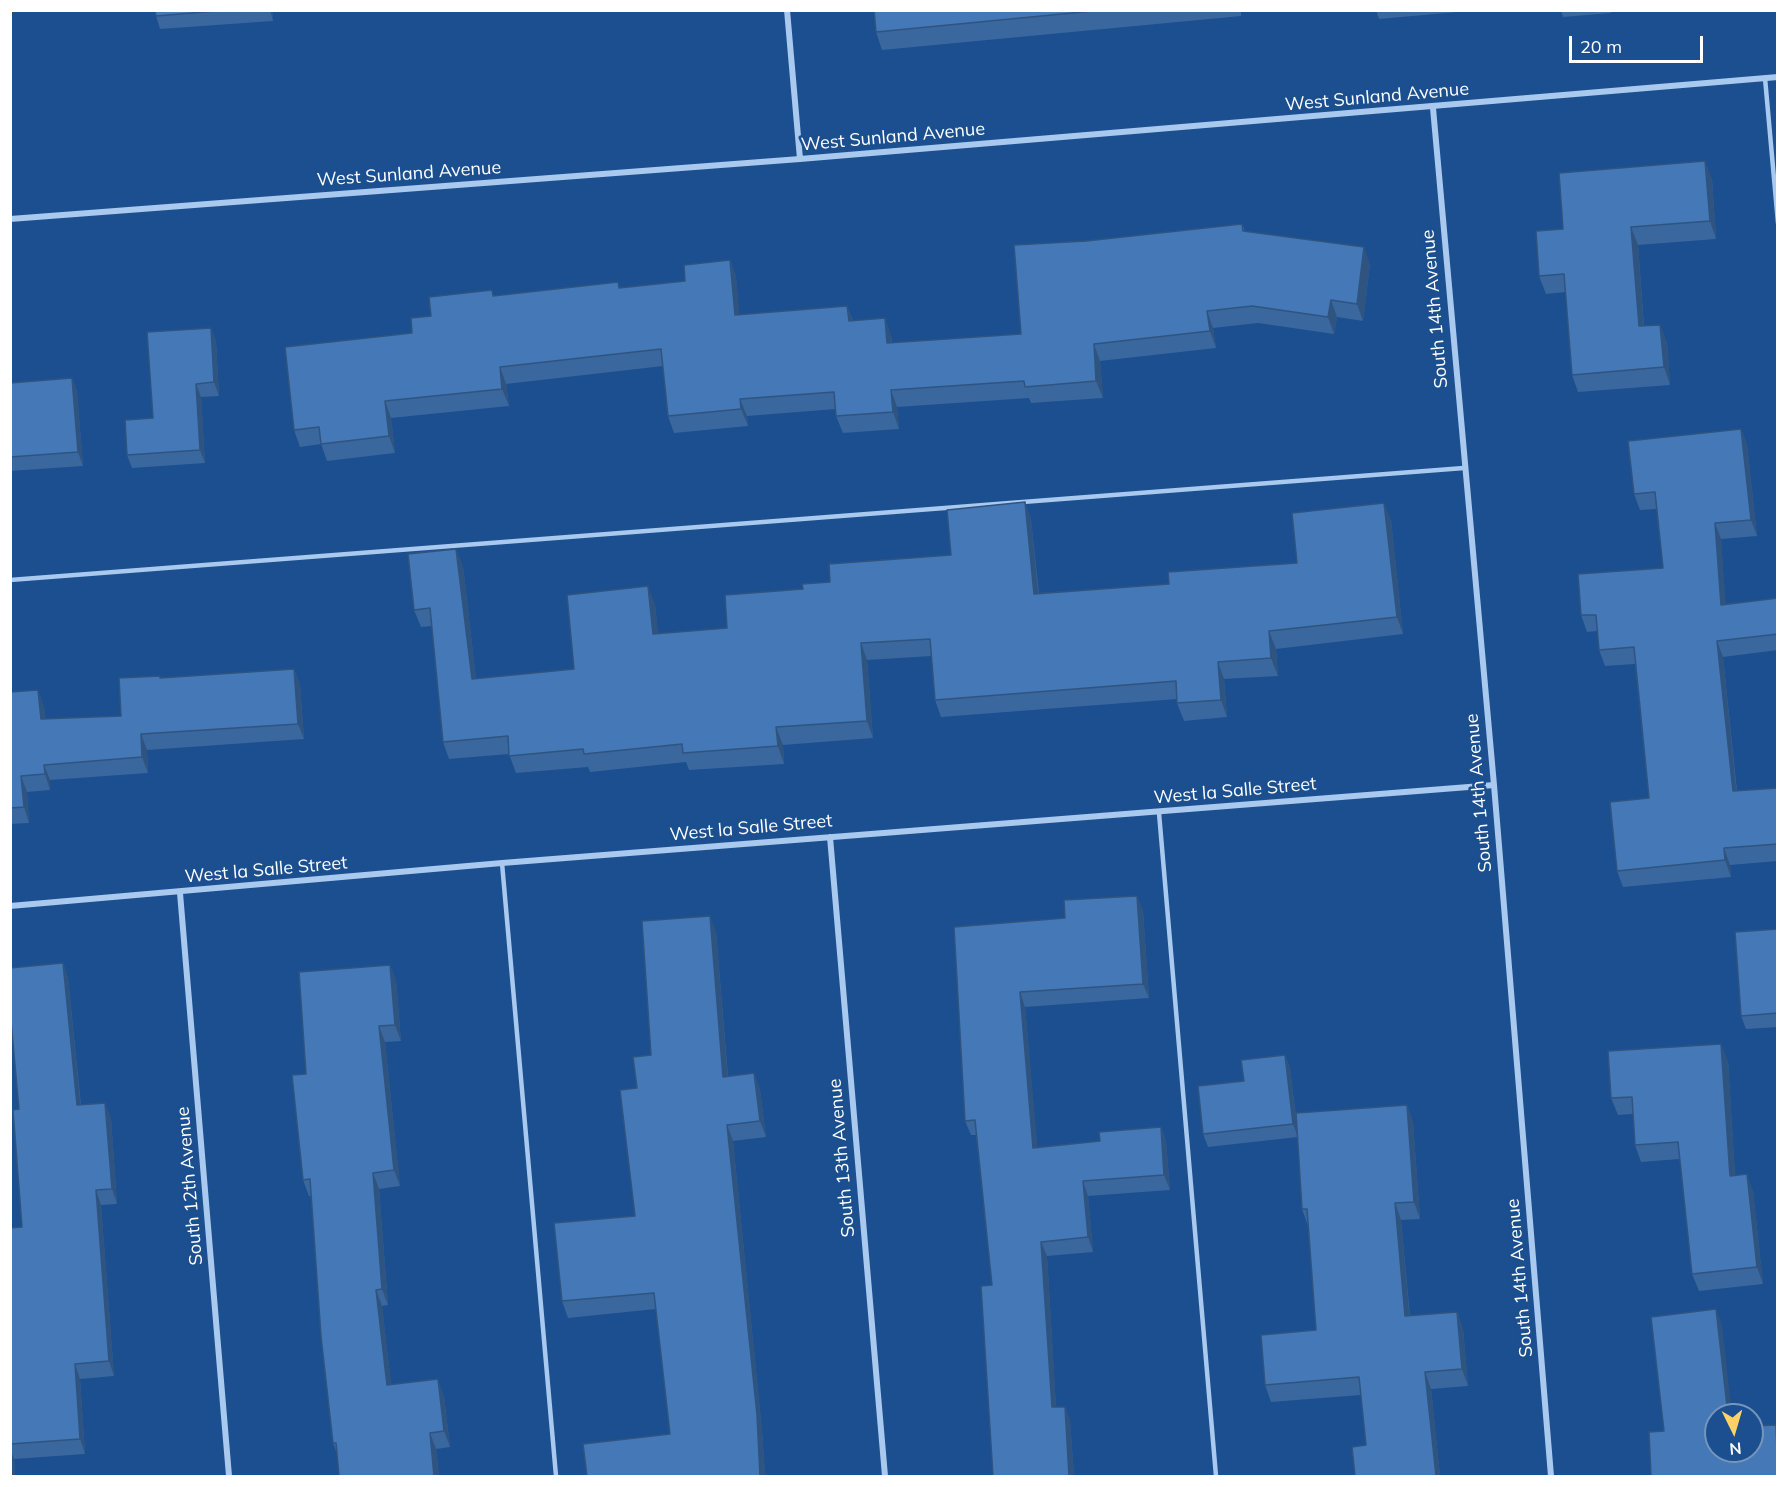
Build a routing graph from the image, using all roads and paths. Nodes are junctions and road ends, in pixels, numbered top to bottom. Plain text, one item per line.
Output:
1 (787, 10) edge
2 (1778, 77) edge
3 (1765, 78) junction
4 (1433, 108) junction
5 (800, 159) junction
6 (10, 219) edge
7 (1778, 223) edge
8 (1464, 468) junction
9 (10, 580) edge
10 (1494, 785) junction
11 (1159, 813) junction
12 (830, 837) junction
13 (502, 864) junction
14 (180, 893) junction
15 (10, 906) edge
16 (230, 1476) edge
17 (556, 1476) edge
18 (885, 1476) edge
19 (1216, 1476) edge
20 (1551, 1476) edge

1 - 5 street
2 - 3 street, West Sunland Avenue
3 - 4 street, West Sunland Avenue
3 - 7 lane
4 - 5 street, West Sunland Avenue
4 - 8 street, South 14th Avenue
5 - 6 street, West Sunland Avenue
8 - 9 lane
8 - 10 street, South 14th Avenue
10 - 11 street, West la Salle Street
10 - 20 street, South 14th Avenue
11 - 12 street, West la Salle Street
11 - 19 lane
12 - 13 street, West la Salle Street
12 - 18 street, South 13th Avenue
13 - 14 street, West la Salle Street
13 - 17 lane
14 - 15 street, West la Salle Street
14 - 16 street, South 12th Avenue

